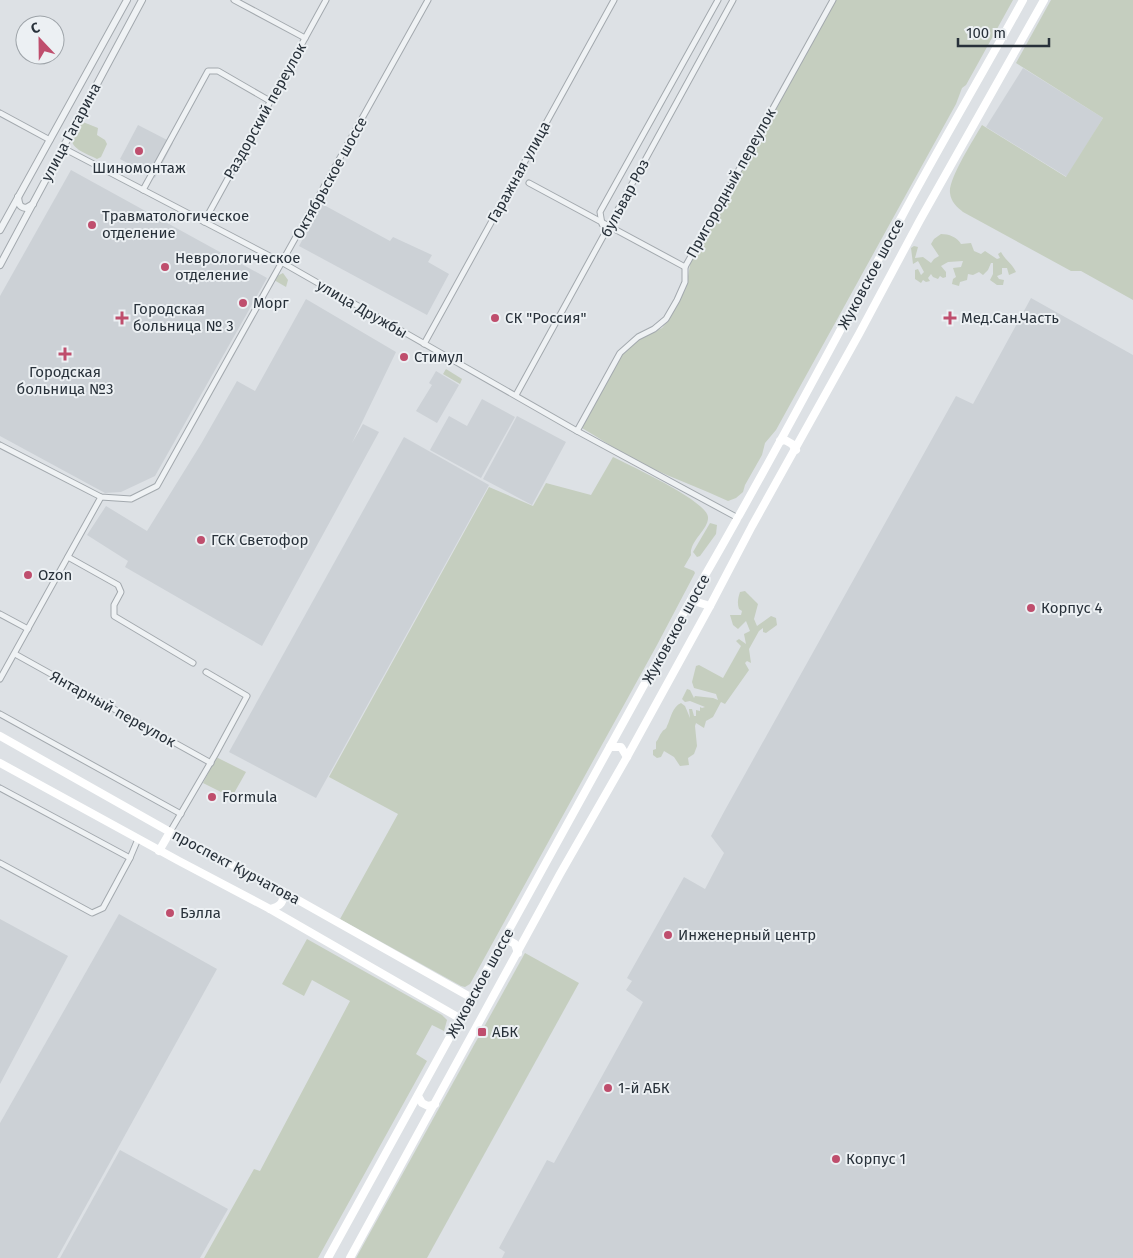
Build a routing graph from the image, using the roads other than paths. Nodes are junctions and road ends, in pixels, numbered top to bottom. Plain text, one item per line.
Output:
1 (127, 0) edge
2 (142, 0) edge
3 (234, 0) edge
4 (326, 0) edge
5 (428, 0) edge
6 (614, 0) edge
7 (718, 0) edge
8 (733, 0) edge
9 (833, 0) edge
10 (1023, 0) edge
11 (1044, 0) edge
12 (305, 38) junction
13 (91, 65) junction
14 (101, 74) junction
15 (270, 101) junction
16 (0, 113) edge
17 (50, 140) junction
18 (63, 148) junction
19 (528, 183) dead end
20 (143, 190) junction
21 (18, 197) junction
22 (34, 203) junction
23 (204, 222) junction
24 (602, 224) junction
25 (609, 227) junction
26 (0, 230) edge
27 (283, 263) junction
28 (0, 265) edge
29 (684, 267) junction
30 (424, 344) junction
31 (516, 396) junction
32 (577, 431) junction
33 (780, 441) junction
34 (0, 445) edge
35 (796, 450) junction
36 (101, 498) junction
37 (738, 518) junction
38 (68, 557) junction
39 (693, 596) junction
40 (710, 606) junction
41 (0, 614) edge
42 (28, 629) junction
43 (15, 654) junction
44 (193, 663) dead end
45 (206, 672) dead end
46 (0, 680) edge
47 (0, 714) edge
48 (0, 736) edge
49 (610, 747) junction
50 (627, 757) junction
51 (0, 763) edge
52 (211, 763) junction
53 (0, 788) edge
54 (181, 814) junction
55 (170, 832) junction
56 (138, 839) junction
57 (160, 851) junction
58 (130, 858) junction
59 (0, 863) edge
60 (282, 891) junction
61 (270, 909) junction
62 (502, 942) junction
63 (518, 953) junction
64 (472, 998) junction
65 (461, 1019) junction
66 (418, 1096) junction
67 (435, 1104) junction
68 (328, 1258) edge
69 (350, 1258) edge

1 - 13 street, улица Гагарина
2 - 14 street, улица Гагарина
3 - 12 street
4 - 12 street, Раздорский переулок
5 - 27 street, Октябрьское шоссе
6 - 30 street, Гаражная улица
7 - 24 street
8 - 25 street, бульвар Роз
9 - 29 street, Пригородный переулок
10 - 33 main road, Жуковское шоссе
11 - 35 main road, Жуковское шоссе
12 - 15 street, Раздорский переулок
13 - 14 street
13 - 17 street, улица Гагарина
14 - 18 street, улица Гагарина
15 - 20 street
15 - 23 street, Раздорский переулок
16 - 17 street
17 - 21 street, улица Гагарина
18 - 20 street, улица Дружбы
18 - 22 street, улица Гагарина
19 - 24 street
20 - 23 street, улица Дружбы
21 - 22 street
21 - 26 street, улица Гагарина
22 - 28 street, улица Гагарина
23 - 27 street, улица Дружбы
24 - 25 street
25 - 29 street
25 - 31 street, бульвар Роз
27 - 30 street, улица Дружбы
27 - 36 street, Октябрьское шоссе
29 - 32 street, Пригородный переулок
30 - 31 street, улица Дружбы
31 - 32 street, улица Дружбы
32 - 37 street, улица Дружбы
33 - 35 main road
33 - 37 main road, Жуковское шоссе
34 - 36 street, Октябрьское шоссе
35 - 40 main road, Жуковское шоссе
36 - 38 street
37 - 39 main road, Жуковское шоссе
38 - 42 street
38 - 44 street
39 - 40 main road
39 - 49 main road, Жуковское шоссе
40 - 50 main road, Жуковское шоссе
41 - 42 street
42 - 43 street
43 - 46 street
43 - 52 street, Янтарный переулок
45 - 52 street
47 - 54 street
48 - 55 main road, проспект Курчатова
49 - 50 main road
49 - 62 main road, Жуковское шоссе
50 - 63 main road, Жуковское шоссе
51 - 56 main road, проспект Курчатова
52 - 54 street
53 - 58 street
54 - 55 street
55 - 57 main road
55 - 60 main road, проспект Курчатова
56 - 57 main road, проспект Курчатова
56 - 58 street
57 - 61 main road, проспект Курчатова
58 - 59 street
60 - 61 main road
60 - 64 main road, проспект Курчатова
61 - 65 main road, проспект Курчатова
62 - 63 main road
62 - 64 main road, Жуковское шоссе
63 - 67 main road, Жуковское шоссе
64 - 65 main road, Жуковское шоссе
65 - 66 main road, Жуковское шоссе
66 - 67 main road
66 - 68 main road, Жуковское шоссе
67 - 69 main road, Жуковское шоссе

